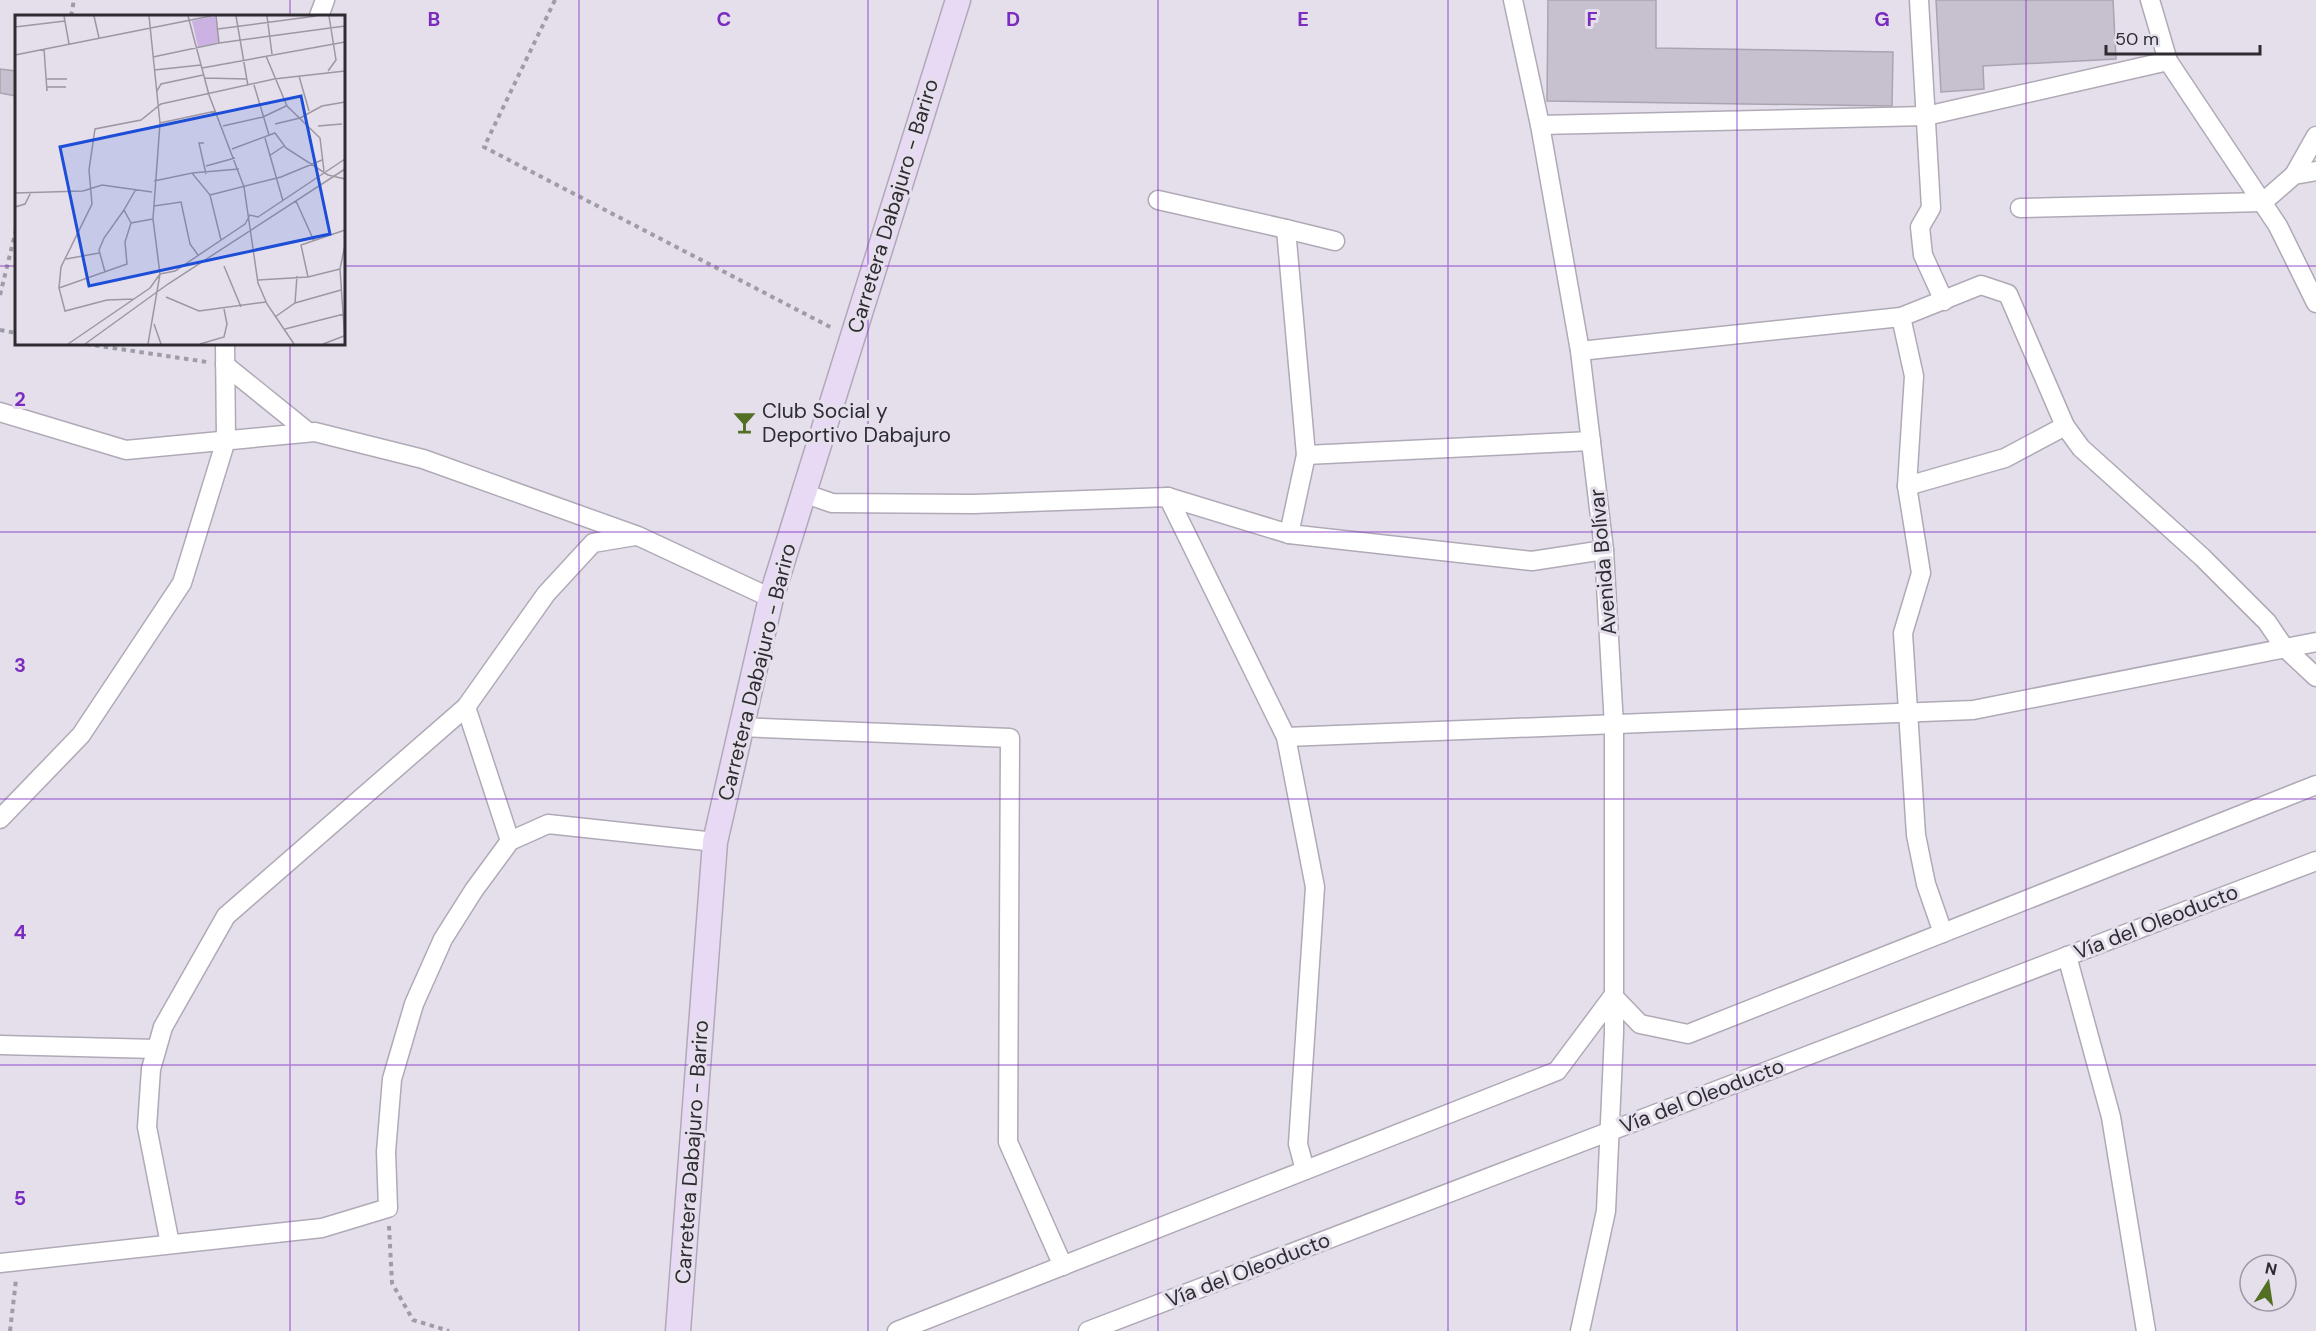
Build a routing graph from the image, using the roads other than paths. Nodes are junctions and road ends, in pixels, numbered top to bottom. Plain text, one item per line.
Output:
1 (325, 0) edge
2 (957, 0) edge
3 (1513, 0) edge
4 (1919, 0) edge
5 (2150, 0) edge
6 (319, 15) edge
7 (2168, 61) junction
8 (1926, 116) junction
9 (1540, 125) junction
10 (2316, 136) edge
11 (2316, 171) edge
12 (2294, 175) junction
13 (1158, 200) dead end
14 (2263, 202) junction
15 (2020, 208) dead end
16 (1286, 229) junction
17 (1335, 241) dead end
18 (1944, 301) junction
19 (2316, 303) edge
20 (1901, 317) junction
21 (225, 345) edge
22 (1580, 351) junction
23 (225, 365) junction
24 (0, 412) edge
25 (2065, 426) junction
26 (308, 432) junction
27 (226, 441) junction
28 (1591, 441) junction
29 (1306, 455) junction
30 (1907, 486) junction
31 (803, 493) junction
32 (1168, 497) junction
33 (1289, 534) junction
34 (638, 536) junction
35 (1604, 550) junction
36 (771, 598) junction
37 (2316, 642) edge
38 (2284, 647) junction
39 (2316, 677) edge
40 (466, 707) junction
41 (1907, 713) junction
42 (1614, 726) junction
43 (741, 727) junction
44 (1287, 737) junction
45 (2316, 785) edge
46 (0, 819) edge
47 (510, 841) junction
48 (715, 842) junction
49 (2316, 861) edge
50 (1942, 933) junction
51 (2067, 956) junction
52 (1613, 996) junction
53 (0, 1045) edge
54 (156, 1049) junction
55 (1610, 1131) junction
56 (1305, 1170) junction
57 (170, 1244) junction
58 (9, 1262) edge
59 (1063, 1266) junction
60 (678, 1331) edge
61 (897, 1331) edge
62 (1088, 1331) edge
63 (1580, 1331) edge
64 (2146, 1331) edge

1 - 6 street
2 - 31 street, Carretera Dabajuro - Bariro
3 - 9 street, Avenida Bolívar
4 - 8 street
5 - 7 street
7 - 8 street
7 - 14 street
8 - 9 street
8 - 18 street
9 - 22 street, Avenida Bolívar
10 - 12 street
11 - 12 street
12 - 14 street
13 - 16 street
14 - 15 street
14 - 19 street
16 - 17 street
16 - 29 street
18 - 20 street
18 - 25 street
20 - 22 street
20 - 30 street
21 - 23 street
22 - 28 street, Avenida Bolívar
23 - 26 street
23 - 27 street
24 - 27 street
25 - 30 street
25 - 38 street
26 - 27 street
26 - 34 street
27 - 46 street
28 - 29 street
28 - 35 street, Avenida Bolívar
29 - 33 street
30 - 41 street
31 - 32 street
31 - 36 street, Carretera Dabajuro - Bariro
32 - 33 street
32 - 44 street
33 - 35 street
34 - 36 street
34 - 40 street
35 - 42 street, Avenida Bolívar
36 - 43 street, Carretera Dabajuro - Bariro
37 - 38 street
38 - 39 street
38 - 41 street
40 - 47 street
40 - 54 street
41 - 42 street
41 - 50 street
42 - 44 street
42 - 52 street, Avenida Bolívar
43 - 48 street, Carretera Dabajuro - Bariro
43 - 59 street
44 - 56 street
45 - 50 street
47 - 48 street
47 - 57 street
48 - 60 street, Carretera Dabajuro - Bariro
49 - 51 street, Vía del Oleoducto
50 - 52 street
51 - 55 street, Vía del Oleoducto
51 - 64 street
52 - 55 street, Avenida Bolívar
52 - 56 street
53 - 54 street
54 - 57 street
55 - 62 street, Vía del Oleoducto
55 - 63 street, Avenida Bolívar
56 - 59 street
57 - 58 street
59 - 61 street

